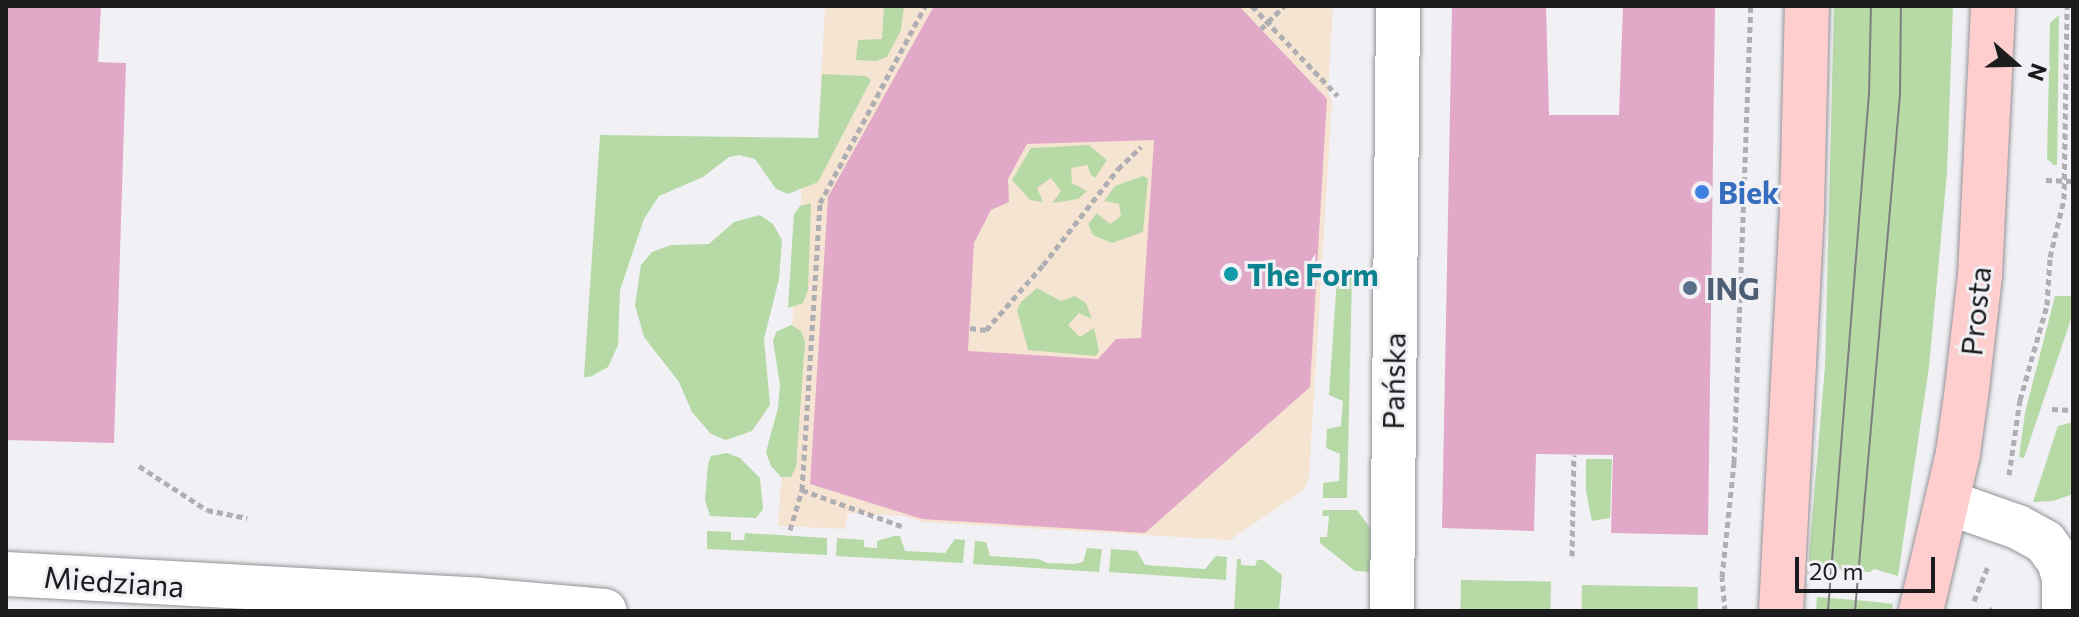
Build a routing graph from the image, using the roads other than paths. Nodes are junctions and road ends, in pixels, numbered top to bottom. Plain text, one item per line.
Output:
1 (1398, 6) edge
2 (1807, 6) edge
3 (1993, 6) edge
4 (1947, 502) junction
5 (6, 574) edge
6 (402, 604) edge
7 (605, 611) edge
8 (1392, 611) edge
9 (1781, 611) edge
10 (1921, 611) edge
11 (2064, 611) edge

1 - 8 street, Pańska
2 - 9 main road
3 - 4 main road, Prosta
4 - 10 main road, Prosta
4 - 11 street
5 - 6 street, Miedziana
6 - 7 street, Miedziana

